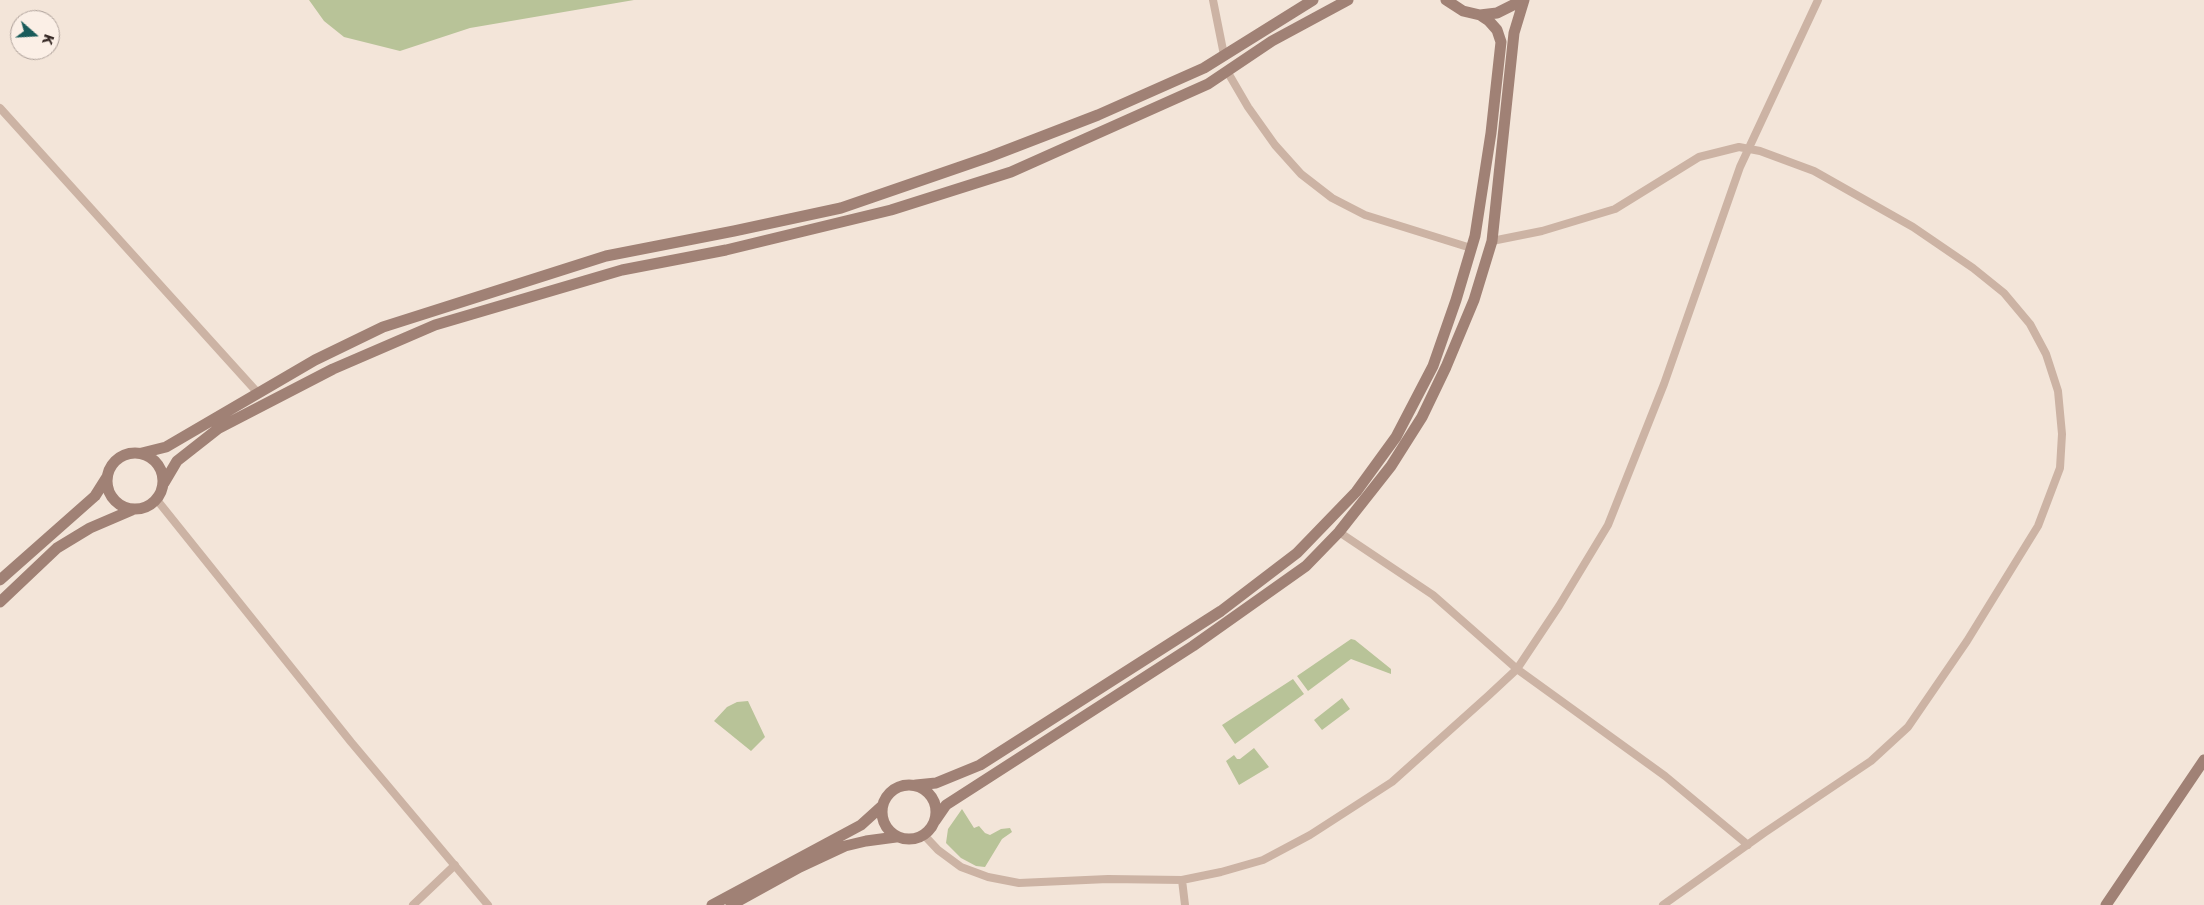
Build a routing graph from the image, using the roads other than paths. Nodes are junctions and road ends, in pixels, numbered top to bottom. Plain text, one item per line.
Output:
1 (1213, 0) edge
2 (1313, 0) edge
3 (1348, 0) edge
4 (1446, 0) edge
5 (1519, 0) edge
6 (1524, 0) edge
7 (1818, 0) edge
8 (1480, 15) junction
9 (1224, 55) junction
10 (1227, 71) junction
11 (0, 108) edge
12 (1747, 149) junction
13 (1492, 241) junction
14 (1471, 248) junction
15 (257, 392) junction
16 (142, 453) junction
17 (107, 477) junction
18 (164, 482) junction
19 (157, 500) junction
20 (132, 510) junction
21 (1338, 532) junction
22 (0, 580) edge
23 (0, 602) edge
24 (1517, 669) junction
25 (2204, 760) edge
26 (916, 786) junction
27 (882, 806) junction
28 (935, 821) junction
29 (924, 835) junction
30 (896, 837) junction
31 (1748, 844) junction
32 (455, 865) junction
33 (1182, 880) junction
34 (413, 905) edge
35 (488, 905) edge
36 (712, 905) edge
37 (731, 905) edge
38 (1185, 905) edge
39 (1663, 905) edge
40 (2106, 905) edge

1 - 9 street
2 - 9 street
3 - 10 street
4 - 8 street
5 - 8 street
6 - 13 street
7 - 12 street
8 - 14 street
9 - 15 street
10 - 14 street
10 - 18 street
11 - 15 street
12 - 13 street
12 - 24 street
12 - 31 street
13 - 21 street
14 - 26 street
15 - 16 street
16 - 17 street
16 - 18 street
17 - 20 street
17 - 22 street
18 - 19 street
19 - 20 street
19 - 32 street
20 - 23 street
21 - 24 street
21 - 28 street
24 - 31 street
24 - 33 street
25 - 40 street
26 - 27 street
26 - 28 street
27 - 30 street
27 - 36 street
28 - 29 street
29 - 30 street
29 - 33 street
30 - 37 street
31 - 39 street
32 - 34 street
32 - 35 street
33 - 38 street

